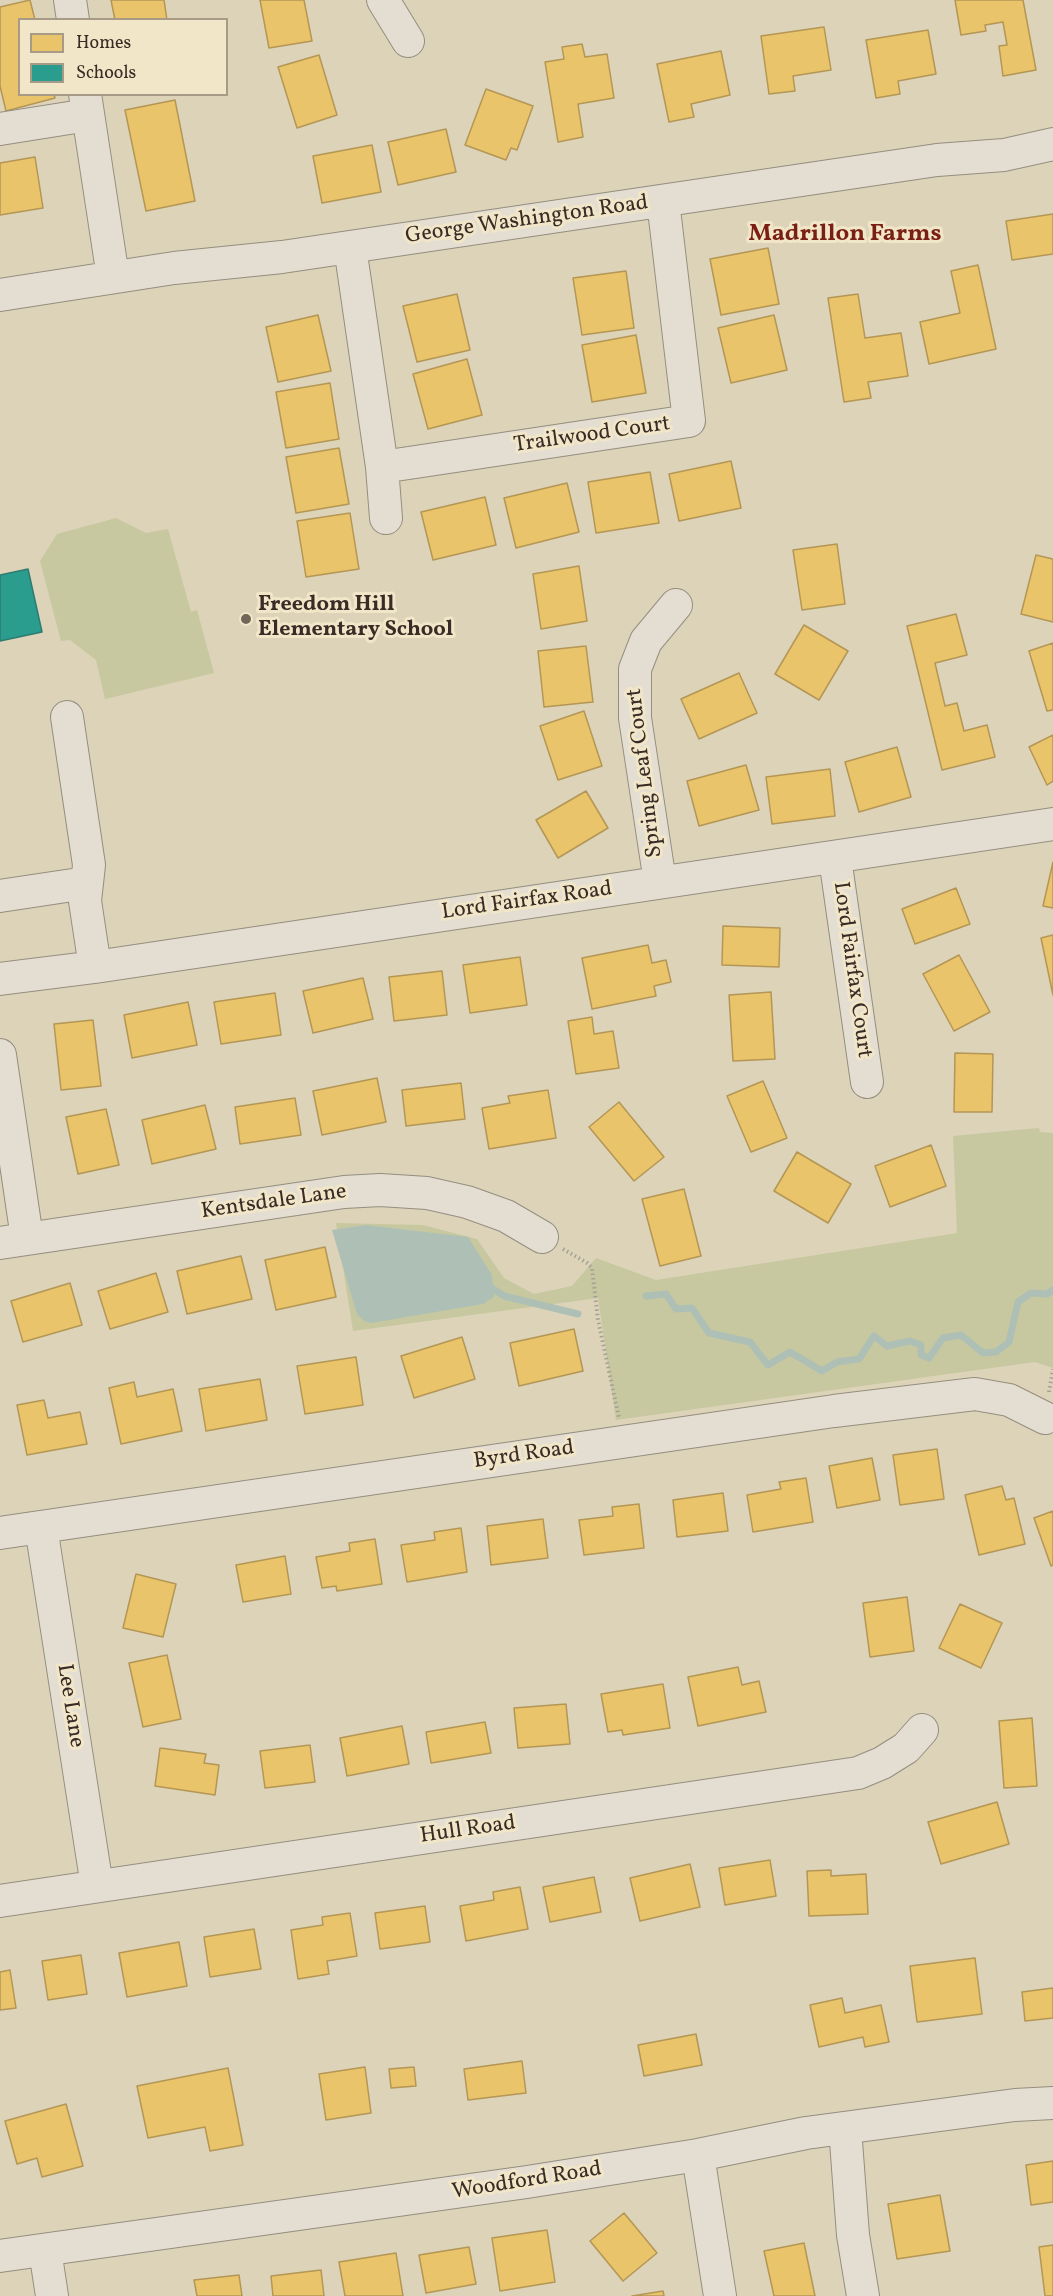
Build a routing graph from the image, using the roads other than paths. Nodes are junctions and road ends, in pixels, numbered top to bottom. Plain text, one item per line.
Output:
1 (70, 0) edge
2 (383, 0) edge
3 (73, 18) edge
4 (408, 41) dead end
5 (87, 105) edge
6 (0, 129) edge
7 (1053, 144) edge
8 (663, 201) junction
9 (350, 247) junction
10 (113, 278) junction
11 (0, 295) edge
12 (382, 467) junction
13 (386, 518) dead end
14 (676, 605) dead end
15 (67, 717) dead end
16 (1053, 824) edge
17 (835, 858) junction
18 (660, 882) junction
19 (86, 884) junction
20 (0, 896) edge
21 (95, 967) junction
22 (0, 979) edge
23 (0, 1055) edge
24 (867, 1082) dead end
25 (542, 1237) road end
26 (14, 1241) edge
27 (1045, 1418) dead end
28 (41, 1527) junction
29 (0, 1533) edge
30 (922, 1730) dead end
31 (97, 1886) junction
32 (0, 1901) edge
33 (1053, 2103) edge
34 (845, 2128) junction
35 (698, 2155) junction
36 (45, 2250) junction
37 (0, 2256) edge
38 (52, 2296) edge
39 (720, 2296) edge
40 (863, 2296) edge

1 - 3 street
2 - 4 street
5 - 6 street
5 - 10 street
7 - 8 street, George Washington Road
8 - 9 street, George Washington Road
8 - 12 street, Trailwood Court
9 - 10 street, George Washington Road
9 - 12 street
10 - 11 street, George Washington Road
12 - 13 street
14 - 18 street, Spring Leaf Court
15 - 19 street
16 - 17 street, Lord Fairfax Road
17 - 18 street, Lord Fairfax Road
17 - 24 street, Lord Fairfax Court
18 - 21 street, Lord Fairfax Road
19 - 20 street
19 - 21 street
21 - 22 street, Lord Fairfax Road
23 - 26 street
25 - 26 street, Kentsdale Lane
27 - 28 street, Byrd Road
28 - 29 street, Byrd Road
28 - 31 street, Lee Lane
30 - 31 street, Hull Road
31 - 32 street, Hull Road
33 - 34 street, Woodford Road
34 - 35 street, Woodford Road
34 - 40 street
35 - 36 street, Woodford Road
35 - 39 street
36 - 37 street, Woodford Road
36 - 38 street

